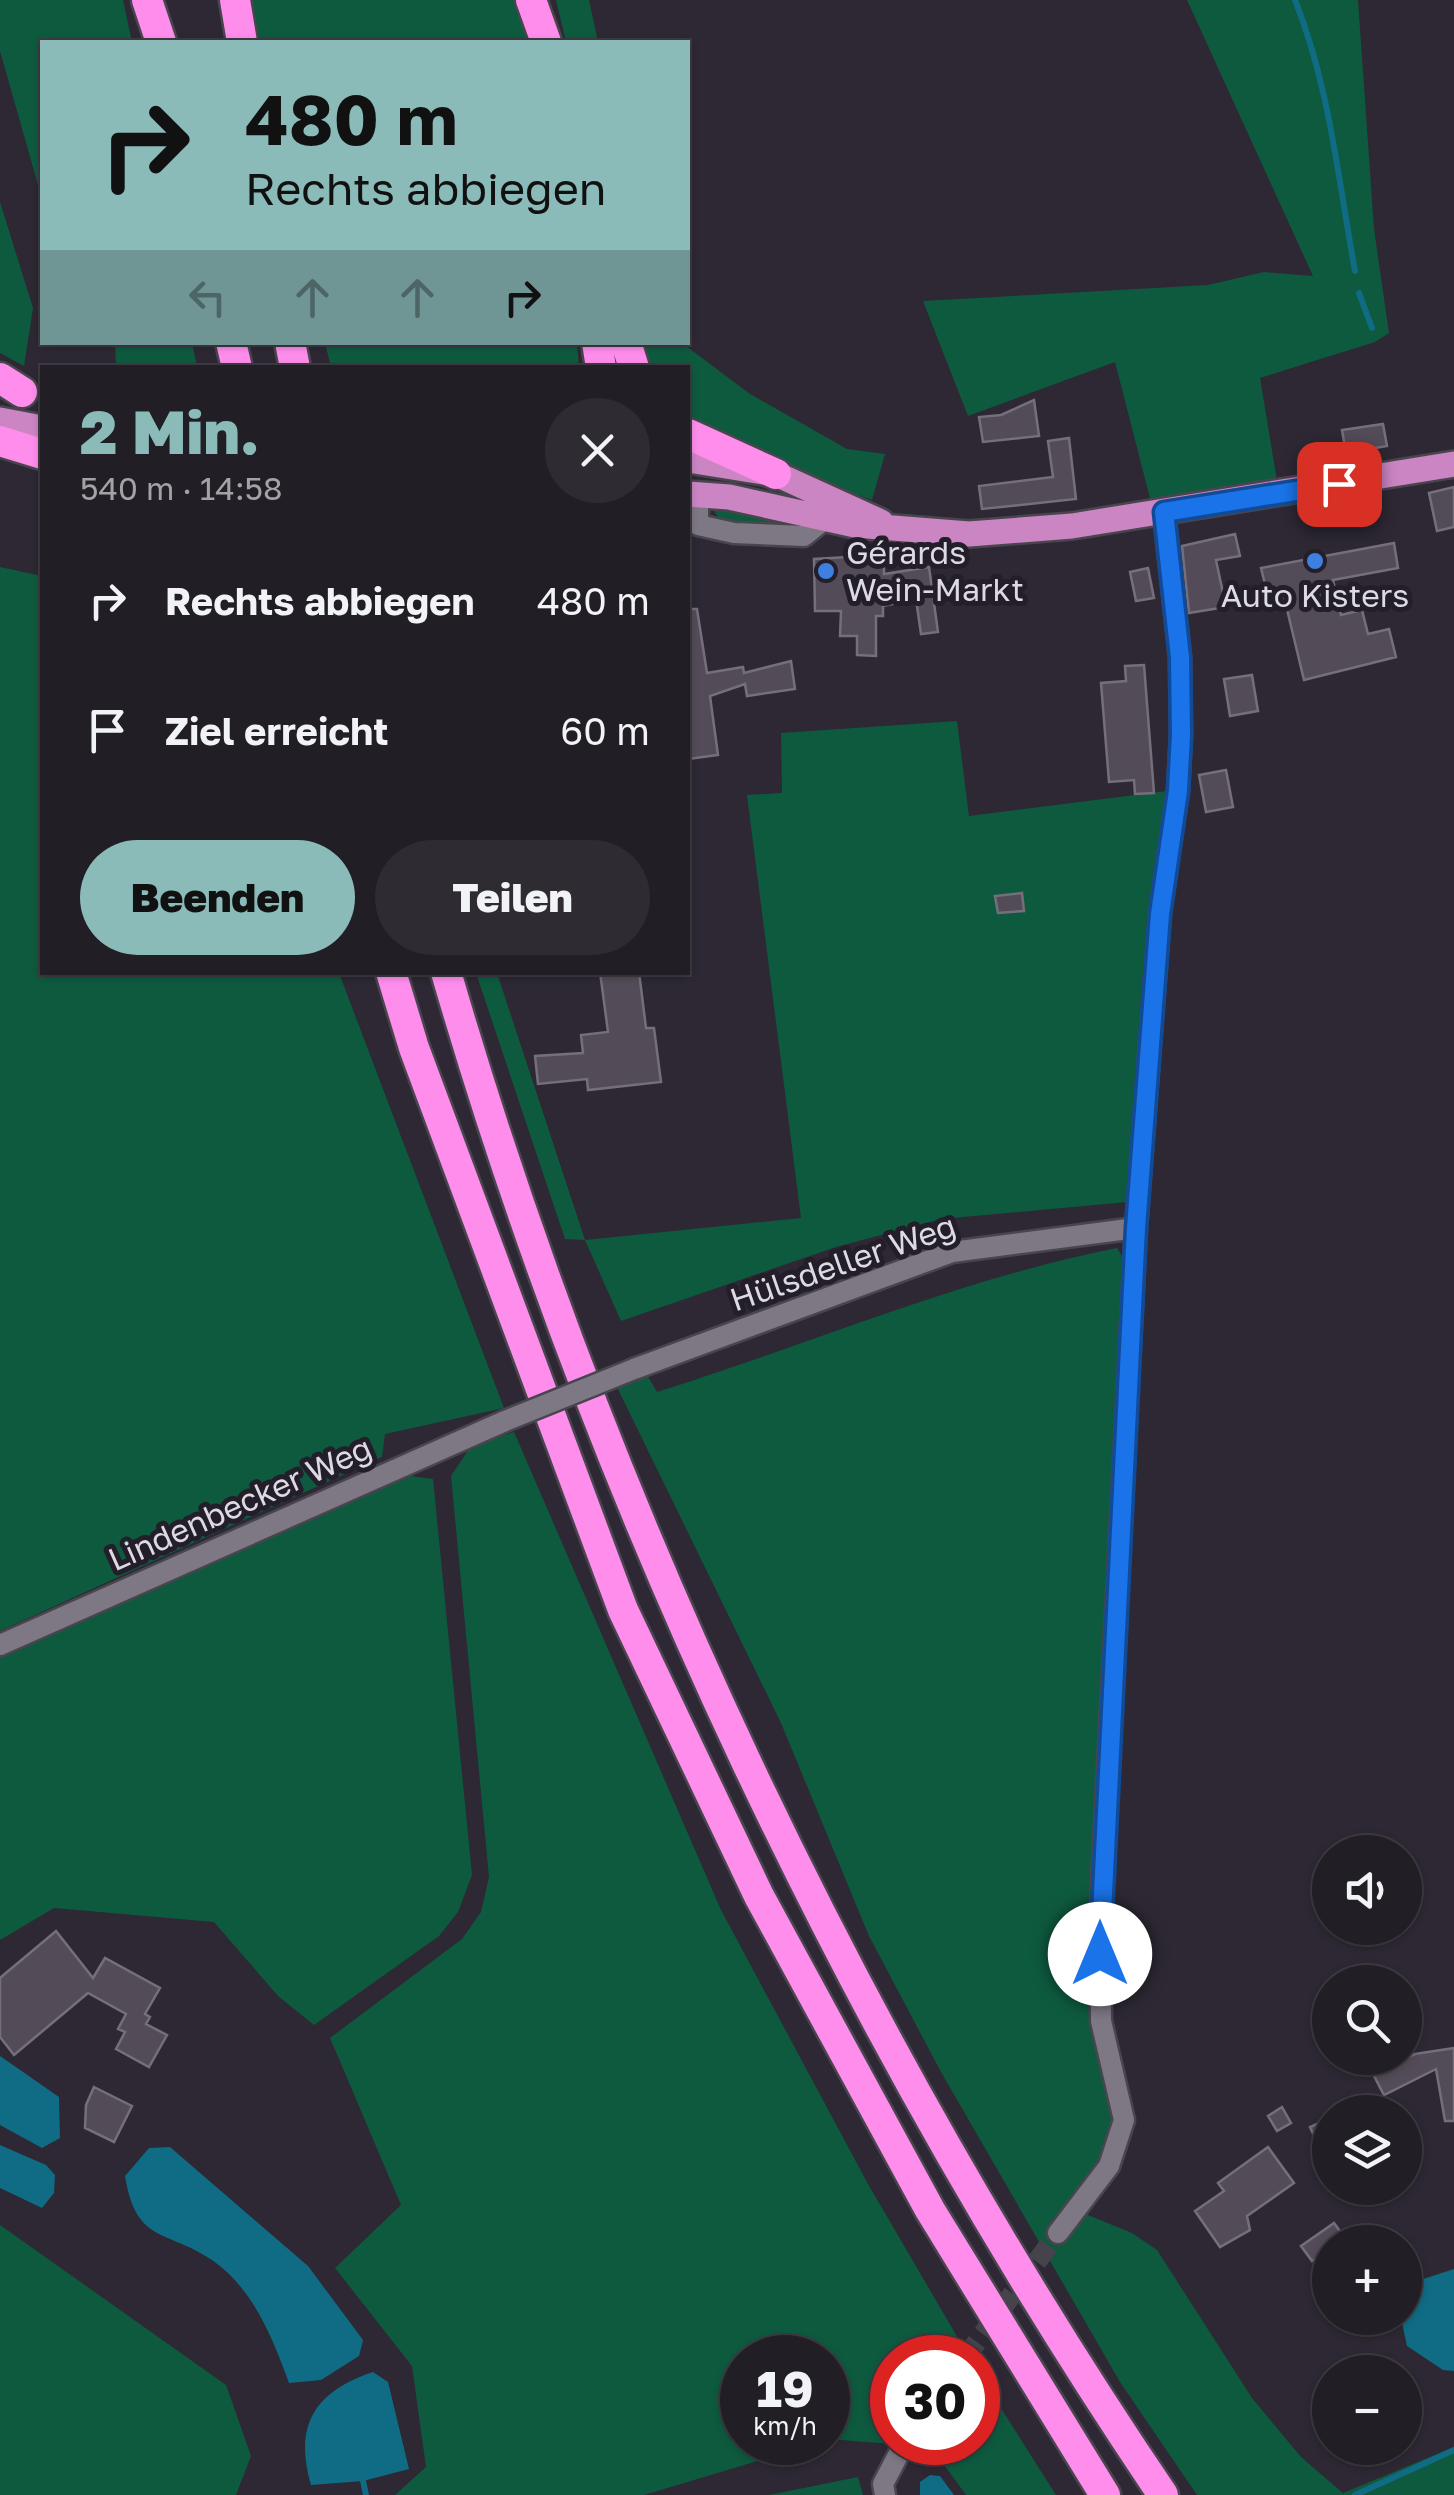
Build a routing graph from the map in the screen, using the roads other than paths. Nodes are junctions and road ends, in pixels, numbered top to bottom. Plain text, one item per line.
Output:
1 (147, 0) edge
2 (158, 0) edge
3 (217, 0) edge
4 (235, 0) edge
5 (531, 0) edge
6 (547, 0) edge
7 (163, 40) edge
8 (164, 40) edge
9 (226, 40) edge
10 (242, 40) edge
11 (545, 40) edge
12 (559, 40) edge
13 (0, 420) edge
14 (40, 428) edge
15 (690, 435) edge
16 (0, 441) edge
17 (40, 453) edge
18 (690, 460) edge
19 (1454, 464) edge
20 (765, 472) junction
21 (814, 490) junction
22 (693, 494) edge
23 (1164, 512) junction
24 (820, 518) junction
25 (885, 525) junction
26 (370, 975) edge
27 (392, 975) edge
28 (447, 975) edge
29 (414, 1048) junction
30 (1136, 1228) junction
31 (505, 1421) joint
32 (0, 1645) edge
33 (1058, 2234) tunnel mouth
34 (893, 2465) edge
35 (885, 2495) edge
36 (1105, 2495) edge
37 (1163, 2495) edge

1 - 7 highway
2 - 8 highway
3 - 9 highway
4 - 10 highway
5 - 11 highway
6 - 12 highway
13 - 14 main road
15 - 20 highway
16 - 17 highway
18 - 20 main road
19 - 23 main road
20 - 21 main road
20 - 22 main road
21 - 24 street
21 - 25 main road
22 - 24 main road
23 - 25 main road
23 - 30 street
24 - 25 main road
26 - 29 highway
27 - 29 highway
28 - 37 highway
29 - 36 highway
30 - 31 street, Hülsdeller Weg, bridge
30 - 33 street
31 - 32 street, Lindenbecker Weg
34 - 35 street

